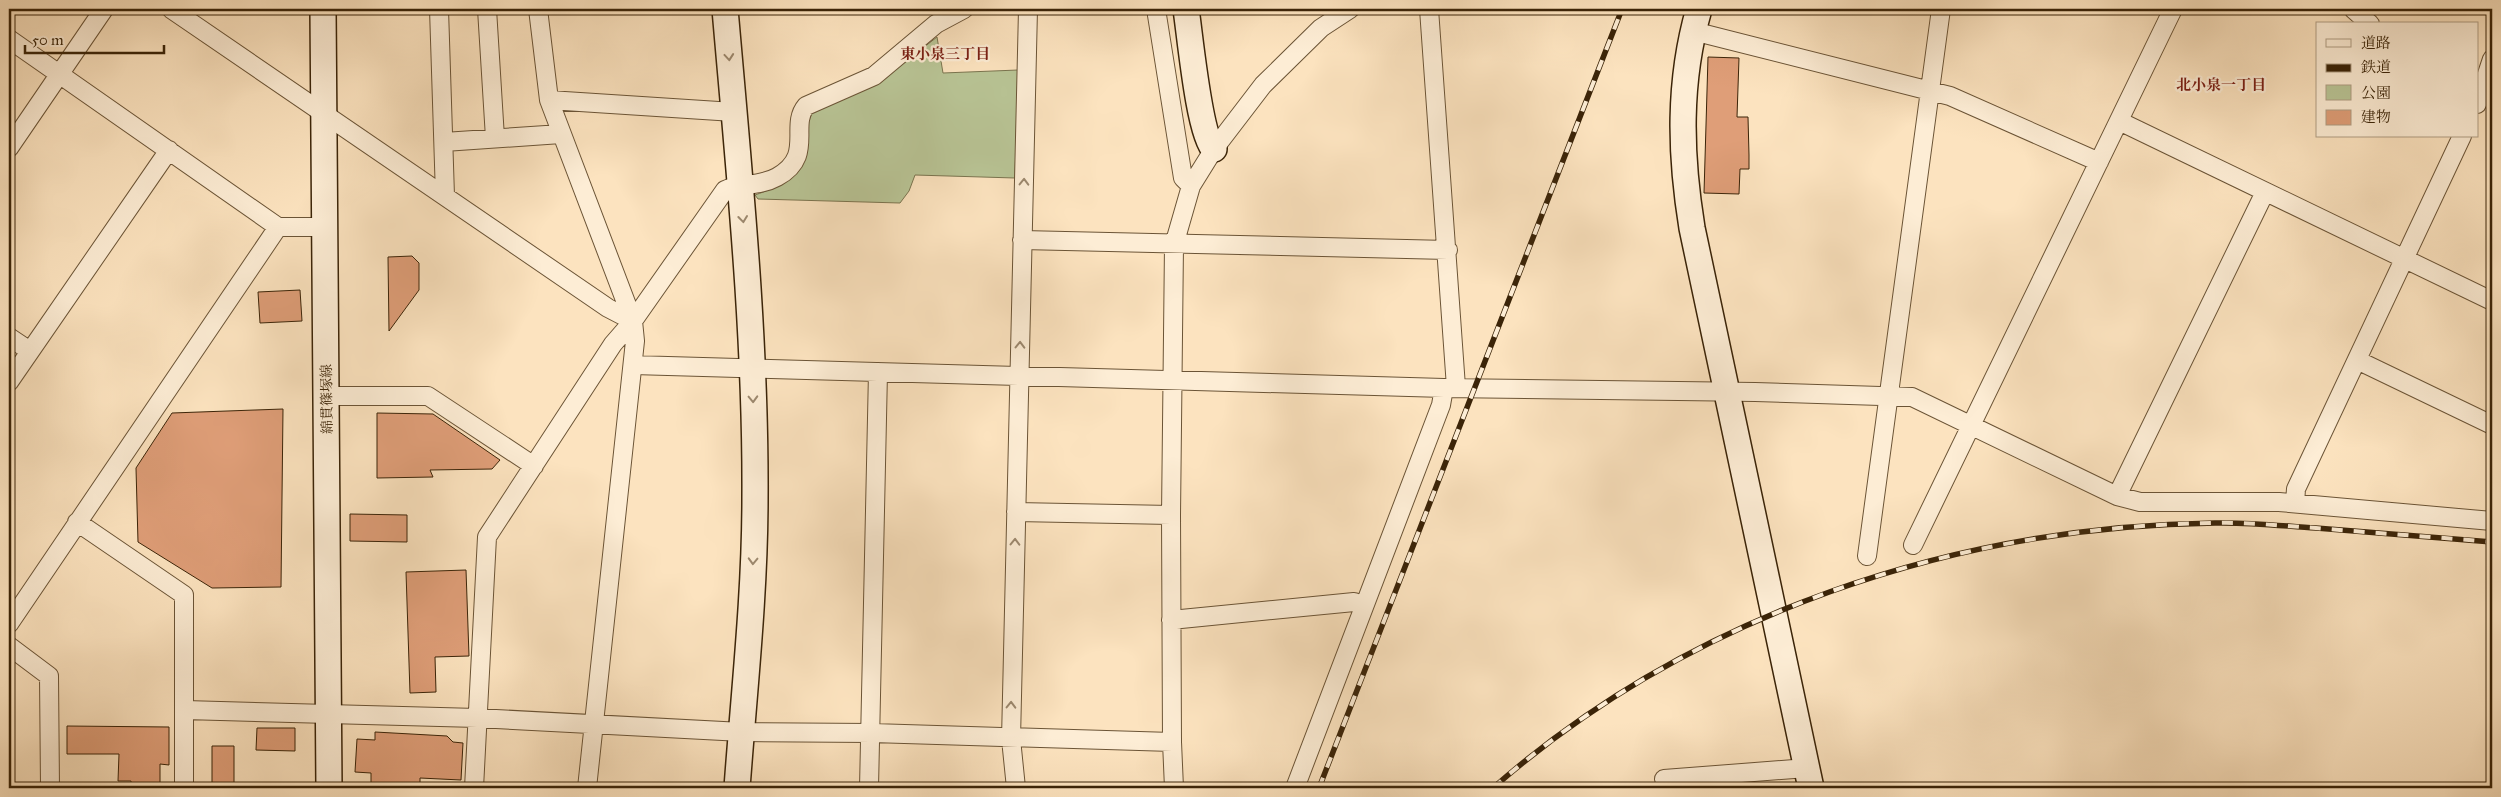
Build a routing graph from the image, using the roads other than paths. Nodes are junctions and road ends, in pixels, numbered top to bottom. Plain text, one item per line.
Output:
1 (104, 9) edge
2 (171, 9) edge
3 (323, 9) edge
4 (439, 9) edge
5 (487, 9) edge
6 (538, 9) edge
7 (725, 9) edge
8 (964, 9) edge
9 (1028, 9) edge
10 (1156, 9) edge
11 (1186, 9) edge
12 (1350, 9) edge
13 (1429, 9) edge
14 (1941, 9) edge
15 (2173, 9) edge
16 (2353, 9) edge
17 (946, 13) edge
18 (1696, 20) edge
19 (2368, 22) edge
20 (9, 39) edge
21 (2492, 59) edge
22 (1195, 68) junction
23 (60, 74) junction
24 (1167, 75) junction
25 (1930, 92) junction
26 (549, 100) junction
27 (2482, 102) edge
28 (734, 112) junction
29 (324, 114) junction
30 (2119, 121) junction
31 (561, 134) junction
32 (495, 138) junction
33 (2461, 138) edge
34 (444, 142) junction
35 (9, 148) edge
36 (1214, 149) junction
37 (169, 150) junction
38 (2099, 162) junction
39 (1192, 186) junction
40 (739, 188) junction
41 (2265, 192) junction
42 (445, 196) junction
43 (278, 227) junction
44 (325, 227) junction
45 (1022, 240) junction
46 (1174, 245) junction
47 (1448, 250) junction
48 (2405, 259) junction
49 (2492, 301) edge
50 (632, 321) junction
51 (9, 337) edge
52 (30, 351) junction
53 (2358, 360) junction
54 (633, 365) junction
55 (752, 369) junction
56 (878, 372) junction
57 (1019, 376) junction
58 (1173, 380) junction
59 (9, 382) edge
60 (1450, 388) junction
61 (1728, 392) junction
62 (326, 396) junction
63 (1889, 396) junction
64 (1971, 426) junction
65 (2492, 426) edge
66 (534, 466) junction
67 (2117, 496) junction
68 (2294, 503) junction
69 (1016, 512) junction
70 (1170, 515) junction
71 (2492, 521) edge
72 (77, 522) junction
73 (1913, 545) dead end
74 (1866, 556) dead end
75 (1363, 605) junction
76 (1171, 620) junction
77 (9, 624) edge
78 (9, 646) edge
79 (185, 710) junction
80 (330, 713) junction
81 (477, 718) junction
82 (594, 725) junction
83 (742, 732) junction
84 (872, 733) junction
85 (1010, 739) junction
86 (1172, 742) junction
87 (1809, 778) edge
88 (1664, 779) dead end
89 (50, 788) edge
90 (184, 788) edge
91 (329, 788) edge
92 (474, 788) edge
93 (587, 788) edge
94 (737, 788) edge
95 (869, 788) edge
96 (1016, 788) edge
97 (1174, 788) edge
98 (1295, 788) edge

1 - 23 street
2 - 29 street
3 - 29 street, 綿貫篠塚線
4 - 34 street
5 - 32 street
6 - 26 street
7 -> 28 street
8 - 17 street
45 -> 9 street
10 - 24 street
11 - 22 street
12 - 36 street
13 - 47 street
14 - 25 street
15 - 30 street
16 - 19 street
17 - 40 street
18 - 25 street
18 - 61 street
20 - 23 street
21 - 27 street
22 - 24 street
22 - 36 street
23 - 35 street
23 - 37 street
24 - 39 street
25 - 38 street
25 - 63 street
26 - 28 street
26 - 31 street
28 - 40 street
29 - 42 street
29 - 44 street, 綿貫篠塚線
30 - 38 street
30 - 41 street
31 - 32 street
31 - 50 street
32 - 34 street
33 - 48 street
34 - 42 street
36 - 39 street
37 - 43 street
37 - 52 street
38 - 64 street
39 - 46 street
40 - 50 street
40 -> 55 street
41 - 48 street
41 - 67 street
42 - 50 street
43 - 44 street
43 - 72 street
44 - 62 street, 綿貫篠塚線
45 - 46 street
57 -> 45 street
46 - 47 street
46 - 58 street
47 - 60 street
48 - 49 street
48 - 53 street
50 - 54 street
50 - 66 street
51 - 52 street
52 - 59 street
53 - 65 street
53 - 68 street
54 - 55 street
54 - 82 street
55 - 56 street
55 -> 83 street
56 - 57 street
56 - 84 street
57 - 58 street
57 - 69 street
58 - 60 street
58 - 70 street
60 - 61 street
60 - 75 street
61 - 63 street
61 - 87 street
62 - 66 street
62 - 80 street, 綿貫篠塚線
63 - 64 street
63 - 74 street
64 - 67 street
64 - 73 street
66 - 81 street
67 - 68 street
68 - 71 street
69 - 70 street
85 -> 69 street
70 - 76 street
72 - 77 street
72 - 79 street
75 - 76 street
75 - 98 street
76 - 86 street
78 - 89 street
79 - 80 street
79 - 90 street
80 - 81 street
80 - 91 street, 綿貫篠塚線
81 - 82 street
81 - 92 street
82 - 83 street
82 - 93 street
83 - 84 street
83 - 94 street
84 - 85 street
84 - 95 street
85 - 86 street
85 - 96 street
86 - 97 street
87 - 88 street

